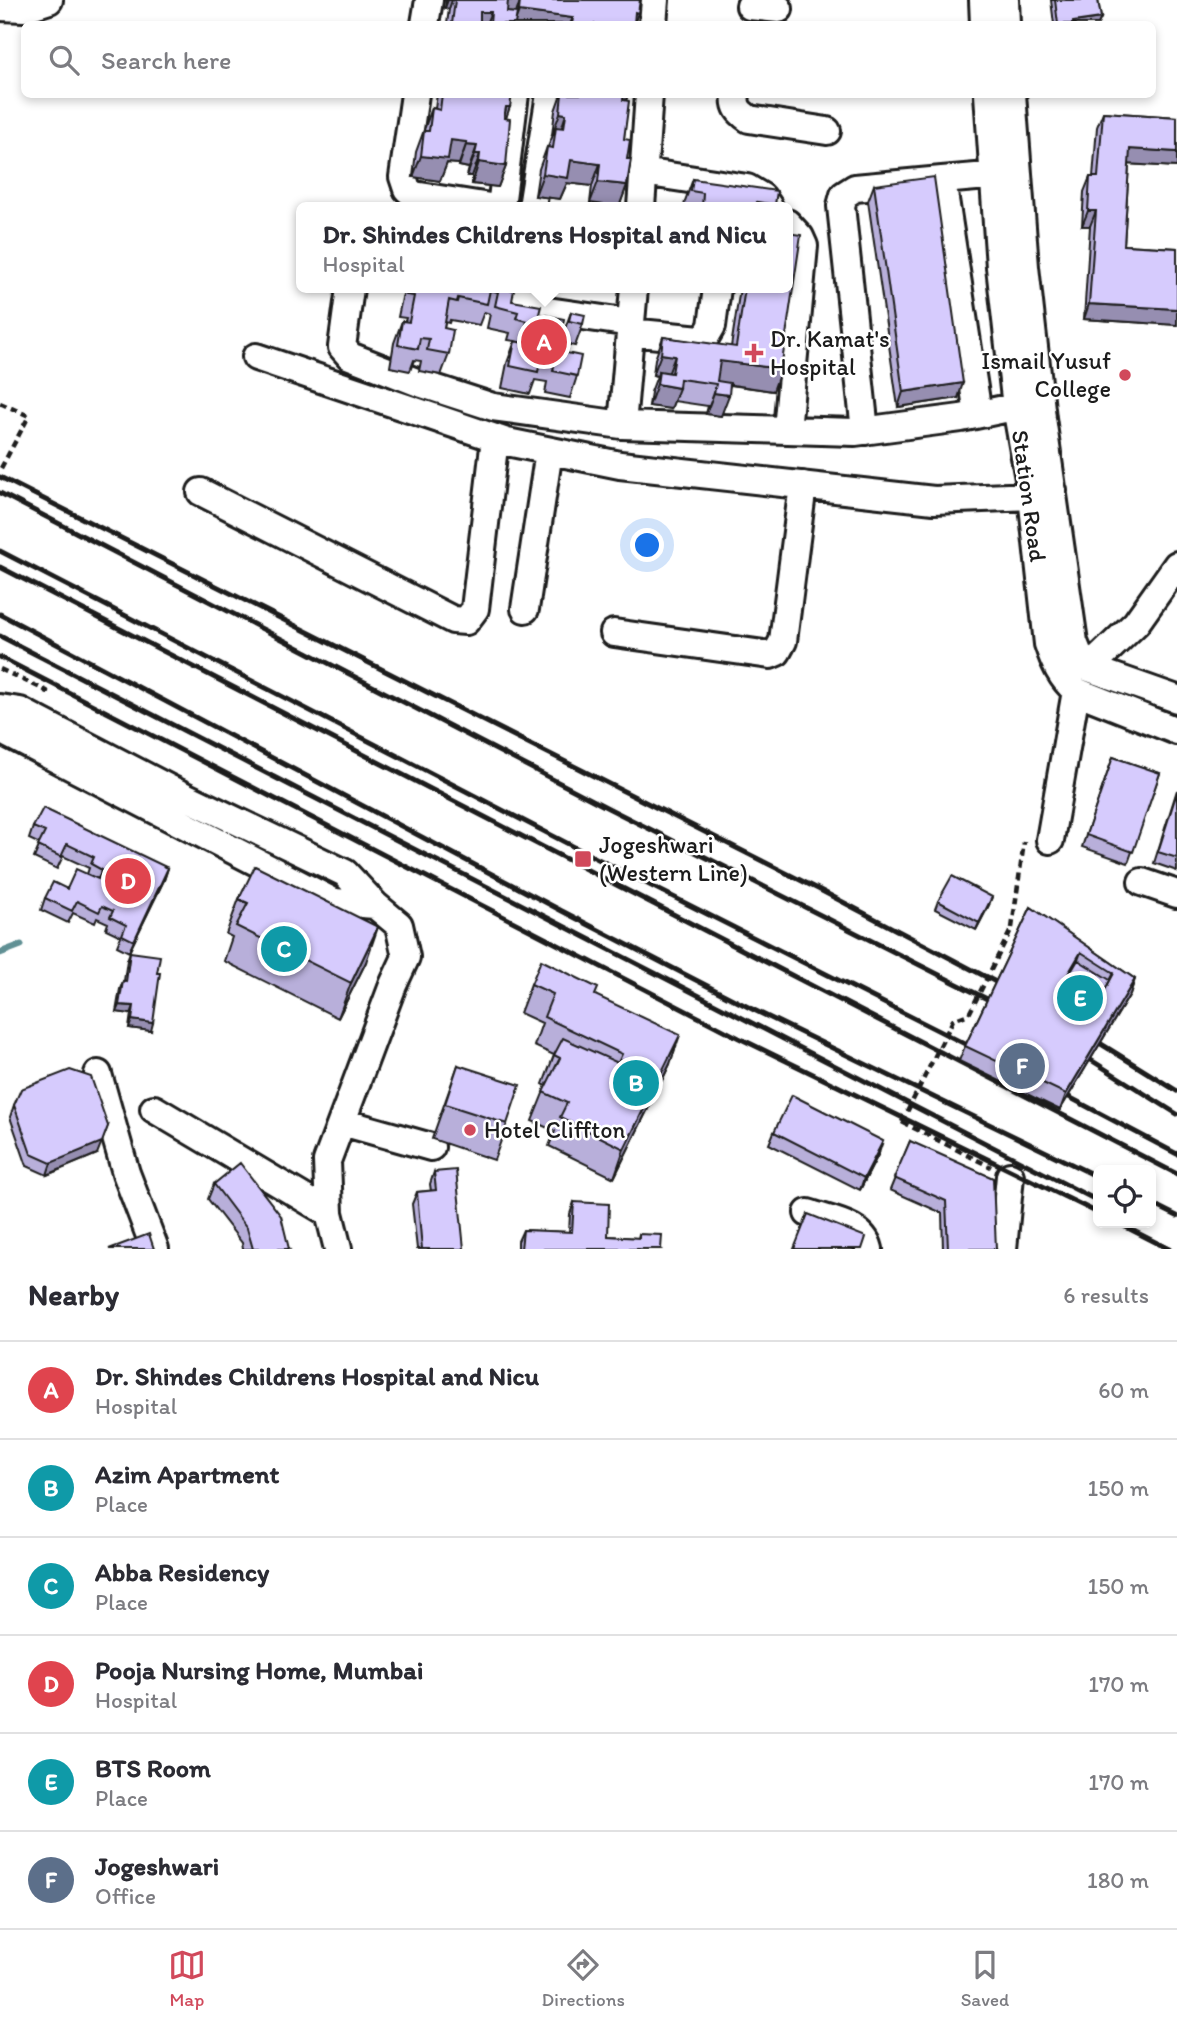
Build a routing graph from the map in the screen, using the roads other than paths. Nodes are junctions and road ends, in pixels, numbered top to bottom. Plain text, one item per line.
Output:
1 (49, 0) edge
2 (429, 0) edge
3 (655, 0) edge
4 (983, 0) edge
5 (1005, 0) edge
6 (0, 7) edge
7 (779, 7) edge
8 (750, 10) edge
9 (426, 21) edge
10 (653, 21) edge
11 (984, 21) edge
12 (1006, 21) edge
13 (414, 98) edge
14 (515, 98) edge
15 (549, 98) edge
16 (649, 98) edge
17 (735, 98) edge
18 (989, 98) edge
19 (1012, 98) edge
20 (827, 131) dead end
21 (643, 172) junction
22 (1006, 175) junction
23 (942, 180) junction
24 (458, 202) edge
25 (502, 202) edge
26 (533, 202) edge
27 (641, 202) edge
28 (766, 202) edge
29 (793, 229) edge
30 (349, 293) edge
31 (526, 293) edge
32 (634, 293) edge
33 (716, 293) edge
34 (631, 328) junction
35 (256, 357) dead end
36 (1028, 404) junction
37 (978, 414) junction
38 (622, 425) junction
39 (788, 430) junction
40 (860, 431) junction
41 (495, 438) junction
42 (550, 450) junction
43 (803, 485) junction
44 (201, 492) dead end
45 (1042, 493) junction
46 (1177, 565) edge
47 (525, 609) dead end
48 (614, 634) dead end
49 (1090, 668) junction
50 (1071, 687) junction
51 (1177, 699) edge
52 (0, 708) edge
53 (0, 724) edge
54 (1177, 731) edge
55 (78, 756) junction
56 (225, 815) junction
57 (214, 840) junction
58 (1050, 840) road end
59 (1142, 882) dead end
60 (1177, 894) edge
61 (375, 905) junction
62 (98, 1074) dead end
63 (154, 1109) dead end
64 (342, 1122) junction
65 (430, 1147) dead end
66 (1010, 1177) road end
67 (329, 1213) junction
68 (808, 1213) edge
69 (155, 1249) edge
70 (338, 1249) edge
71 (869, 1249) edge
72 (1003, 1249) edge

1 - 6 street
2 - 9 street
3 - 10 street
4 - 11 street
5 - 12 street
7 - 8 street
13 - 24 street
14 - 25 street
15 - 26 street
16 - 21 street
17 - 20 street
18 - 22 street, Station Road
19 - 22 street, Station Road
21 - 27 street
21 - 28 street
22 - 23 street
22 - 36 street, Station Road
23 - 37 street
23 - 40 street
29 - 39 street
30 - 38 street
31 - 34 street
32 - 34 street
33 - 34 street
34 - 38 street
35 - 41 street
36 - 37 street
36 - 45 street, Station Road
37 - 40 street
38 - 39 street
39 - 40 street
41 - 42 street
41 - 44 street
42 - 43 street
42 - 47 street
43 - 45 street
43 - 48 street
45 - 49 street, Station Road
45 - 50 street, Station Road
46 - 49 street
49 - 51 street
50 - 54 street
50 - 58 street
52 - 55 street
53 - 55 street
55 - 56 street
55 - 57 street
56 - 57 street
56 - 61 street
57 - 61 street
59 - 60 street
61 - 64 street
62 - 69 street
63 - 67 street
64 - 65 street
64 - 67 street
66 - 72 street
67 - 70 street
68 - 71 street

